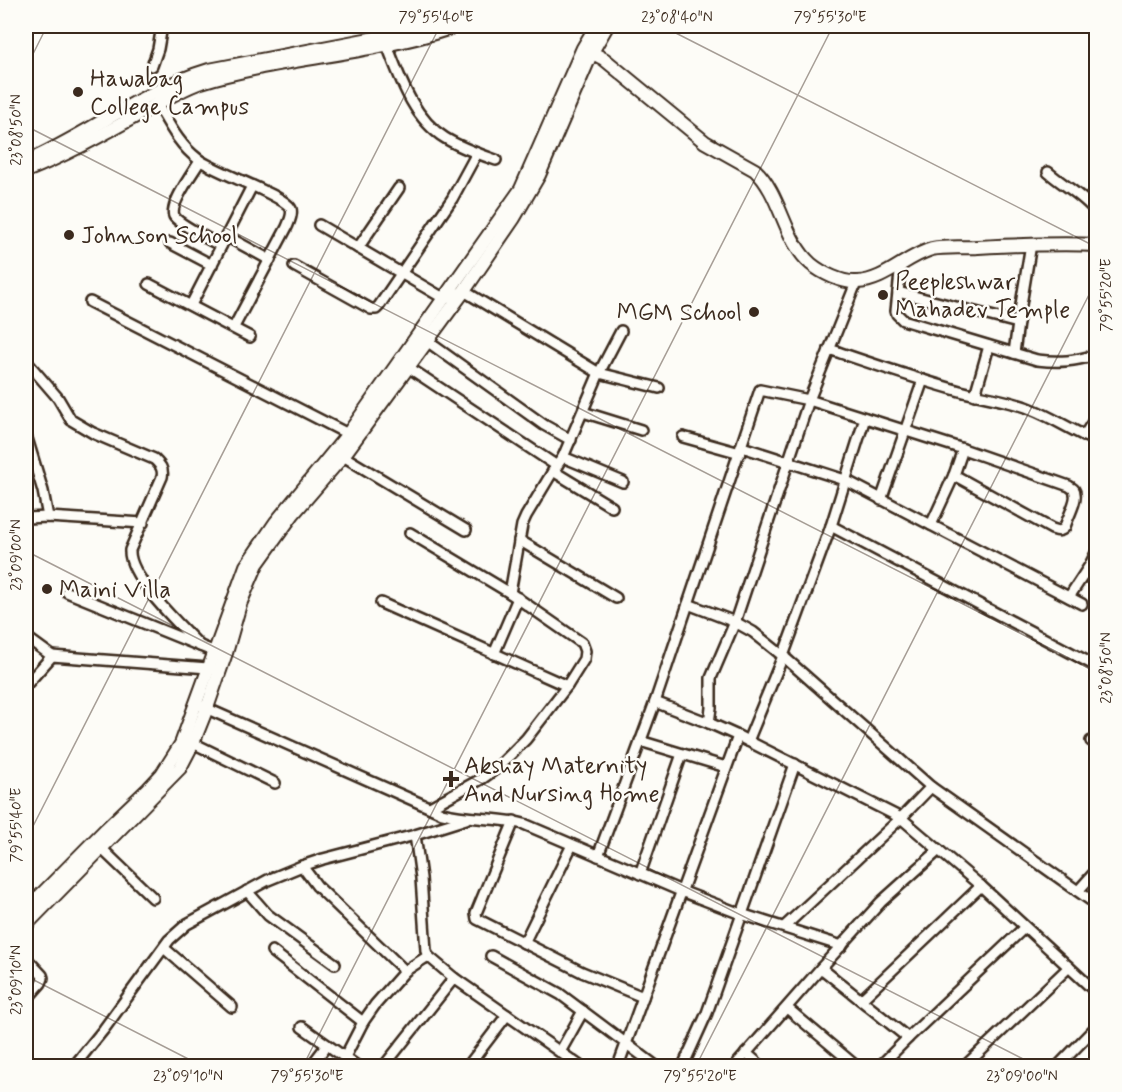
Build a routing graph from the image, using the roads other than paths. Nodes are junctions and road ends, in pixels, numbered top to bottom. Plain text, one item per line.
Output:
1 (162, 26) edge
2 (425, 26) edge
3 (455, 26) edge
4 (596, 26) edge
5 (608, 26) edge
6 (391, 35) edge
7 (587, 50) junction
8 (152, 66) dead end
9 (157, 104) junction
10 (477, 153) junction
11 (496, 160) dead end
12 (200, 161) junction
13 (26, 162) edge
14 (26, 171) edge
15 (1048, 172) dead end
16 (252, 186) junction
17 (399, 188) dead end
18 (1095, 209) edge
19 (319, 225) dead end
20 (226, 236) junction
21 (170, 243) dead end
22 (1031, 244) junction
23 (1096, 245) edge
24 (221, 246) junction
25 (358, 248) junction
26 (270, 260) junction
27 (901, 264) junction
28 (212, 265) junction
29 (294, 266) dead end
30 (401, 273) junction
31 (856, 283) junction
32 (149, 284) dead end
33 (464, 291) junction
34 (898, 292) junction
35 (445, 299) junction
36 (90, 302) dead end
37 (191, 305) junction
38 (1018, 323) junction
39 (234, 327) junction
40 (621, 331) dead end
41 (250, 337) dead end
42 (427, 341) junction
43 (989, 346) junction
44 (829, 349) junction
45 (1014, 353) junction
46 (1096, 356) edge
47 (26, 361) edge
48 (408, 367) junction
49 (599, 373) junction
50 (923, 380) junction
51 (658, 388) dead end
52 (975, 395) junction
53 (809, 400) junction
54 (583, 412) junction
55 (1096, 417) edge
56 (865, 418) junction
57 (641, 430) dead end
58 (906, 431) junction
59 (348, 434) junction
60 (26, 435) edge
61 (1084, 436) junction
62 (683, 437) dead end
63 (571, 440) junction
64 (1096, 441) edge
65 (963, 449) junction
66 (741, 450) junction
67 (343, 456) junction
68 (789, 461) junction
69 (558, 465) junction
70 (954, 476) junction
71 (845, 480) junction
72 (623, 482) dead end
73 (881, 500) junction
74 (612, 507) dead end
75 (48, 517) junction
76 (26, 518) edge
77 (143, 523) junction
78 (931, 525) junction
79 (831, 526) junction
80 (466, 530) dead end
81 (410, 533) dead end
82 (519, 540) junction
83 (1096, 553) edge
84 (1093, 567) edge
85 (67, 591) dead end
86 (514, 596) junction
87 (1069, 597) junction
88 (616, 598) dead end
89 (381, 603) dead end
90 (688, 604) junction
91 (1082, 604) dead end
92 (735, 622) junction
93 (26, 637) edge
94 (200, 646) junction
95 (220, 654) junction
96 (494, 654) junction
97 (52, 656) junction
98 (783, 656) junction
99 (1096, 666) edge
100 (214, 670) junction
101 (26, 685) edge
102 (567, 686) junction
103 (655, 702) junction
104 (201, 706) junction
105 (709, 723) junction
106 (738, 736) junction
107 (640, 741) junction
108 (748, 741) junction
109 (193, 744) junction
110 (682, 754) junction
111 (795, 764) junction
112 (726, 767) junction
113 (275, 783) dead end
114 (931, 787) junction
115 (430, 807) junction
116 (469, 818) junction
117 (901, 818) junction
118 (514, 821) junction
119 (415, 835) junction
120 (572, 845) junction
121 (101, 848) junction
122 (939, 850) junction
123 (598, 856) junction
124 (302, 866) junction
125 (1096, 871) edge
126 (640, 874) junction
127 (981, 886) junction
128 (247, 891) junction
129 (681, 891) junction
130 (1078, 891) junction
131 (153, 898) dead end
132 (1096, 904) edge
133 (26, 910) edge
134 (741, 914) junction
135 (26, 925) edge
136 (784, 927) junction
137 (1025, 927) junction
138 (524, 943) junction
139 (842, 946) junction
140 (164, 948) junction
141 (272, 951) dead end
142 (428, 956) junction
143 (491, 956) dead end
144 (26, 958) edge
145 (335, 964) dead end
146 (1069, 967) junction
147 (821, 968) junction
148 (405, 971) junction
149 (454, 978) junction
150 (1096, 992) edge
151 (643, 997) junction
152 (26, 1000) edge
153 (861, 1000) junction
154 (232, 1007) dead end
155 (787, 1008) junction
156 (583, 1011) junction
157 (507, 1015) junction
158 (363, 1022) junction
159 (302, 1027) dead end
160 (1096, 1027) edge
161 (908, 1038) junction
162 (327, 1045) junction
163 (626, 1045) junction
164 (560, 1052) junction
165 (746, 1053) junction
166 (345, 1058) junction
167 (74, 1066) edge
168 (310, 1066) edge
169 (357, 1066) edge
170 (384, 1066) edge
171 (468, 1066) edge
172 (580, 1066) edge
173 (618, 1066) edge
174 (656, 1066) edge
175 (682, 1066) edge
176 (735, 1066) edge
177 (761, 1066) edge
178 (856, 1066) edge
179 (880, 1066) edge
180 (965, 1066) edge
181 (1061, 1066) edge

1 - 8 street
2 - 6 street
3 - 6 street
4 - 7 street
5 - 7 street
6 - 9 street
6 - 10 street
6 - 13 street
7 - 31 street
7 - 33 street
7 - 35 street
9 - 12 street
9 - 14 street
10 - 11 street
10 - 30 street
12 - 16 street
12 - 24 street
15 - 18 street
16 - 20 street
16 - 26 street
17 - 25 street
19 - 25 street
20 - 24 street
20 - 26 street
21 - 28 street
22 - 23 street
22 - 27 street
22 - 38 street
24 - 28 street
25 - 30 street
26 - 39 street
27 - 31 street
27 - 34 street
28 - 37 street
29 - 30 street
30 - 35 street
31 - 44 street
32 - 37 street
33 - 35 street
33 - 42 street
33 - 49 street
34 - 38 street
34 - 43 street
35 - 59 street
36 - 59 street
37 - 39 street
38 - 45 street
39 - 41 street
40 - 49 street
42 - 48 street
42 - 63 street
43 - 45 street
43 - 52 street
44 - 50 street
44 - 53 street
45 - 46 street
47 - 77 street
48 - 67 street
48 - 69 street
49 - 51 street
49 - 54 street
50 - 52 street
50 - 58 street
52 - 61 street
53 - 56 street
53 - 66 street
53 - 68 street
54 - 57 street
54 - 63 street
55 - 61 street
56 - 58 street
56 - 71 street
58 - 65 street
58 - 73 street
59 - 95 street
60 - 75 street
61 - 64 street
62 - 66 street
63 - 69 street
65 - 70 street
65 - 70 street
66 - 68 street
66 - 90 street
67 - 80 street
67 - 95 street
68 - 71 street
68 - 92 street
69 - 72 street
69 - 74 street
69 - 82 street
70 - 78 street
71 - 73 street
71 - 79 street
73 - 78 street
75 - 76 street
75 - 77 street
77 - 94 street
78 - 87 street
79 - 98 street
79 - 99 street
81 - 86 street
82 - 86 street
82 - 88 street
83 - 84 street
84 - 87 street
85 - 94 street
86 - 96 street
86 - 102 street
87 - 91 street
89 - 96 street
90 - 92 street
90 - 103 street
92 - 98 street
92 - 105 street
93 - 97 street
94 - 95 street
95 - 100 street
96 - 102 street
97 - 100 street
97 - 101 street
98 - 108 street
98 - 114 street
100 - 104 street
102 - 115 street
103 - 105 street
103 - 107 street
104 - 109 street
104 - 115 street
104 - 133 street
105 - 106 street
106 - 108 street
106 - 112 street
107 - 110 street
107 - 123 street
108 - 111 street
109 - 113 street
109 - 121 street
110 - 112 street
110 - 126 street
111 - 117 street
111 - 134 street
112 - 129 street
114 - 117 street
114 - 130 street
115 - 116 street
116 - 118 street
116 - 119 street
117 - 122 street
117 - 136 street
118 - 120 street
118 - 138 street
119 - 124 street
119 - 142 street
120 - 123 street
120 - 138 street
121 - 131 street
121 - 135 street
122 - 127 street
122 - 139 street
123 - 126 street
124 - 128 street
124 - 148 street
125 - 130 street
126 - 129 street
127 - 137 street
127 - 153 street
128 - 140 street
128 - 145 street
129 - 134 street
129 - 151 street
130 - 132 street
134 - 136 street
134 - 175 street
136 - 139 street
137 - 146 street
137 - 161 street
138 - 151 street
139 - 147 street
140 - 154 street
140 - 167 street
141 - 158 street
142 - 148 street
142 - 149 street
143 - 156 street
144 - 152 street
146 - 150 street
146 - 180 street
147 - 153 street
147 - 155 street
148 - 158 street
149 - 157 street
149 - 170 street
151 - 163 street
153 - 161 street
155 - 165 street
155 - 178 street
156 - 163 street
156 - 164 street
157 - 164 street
157 - 171 street
158 - 166 street
159 - 162 street
160 - 181 street
161 - 179 street
162 - 166 street
162 - 168 street
163 - 173 street
163 - 174 street
164 - 172 street
165 - 176 street
165 - 177 street
166 - 169 street

